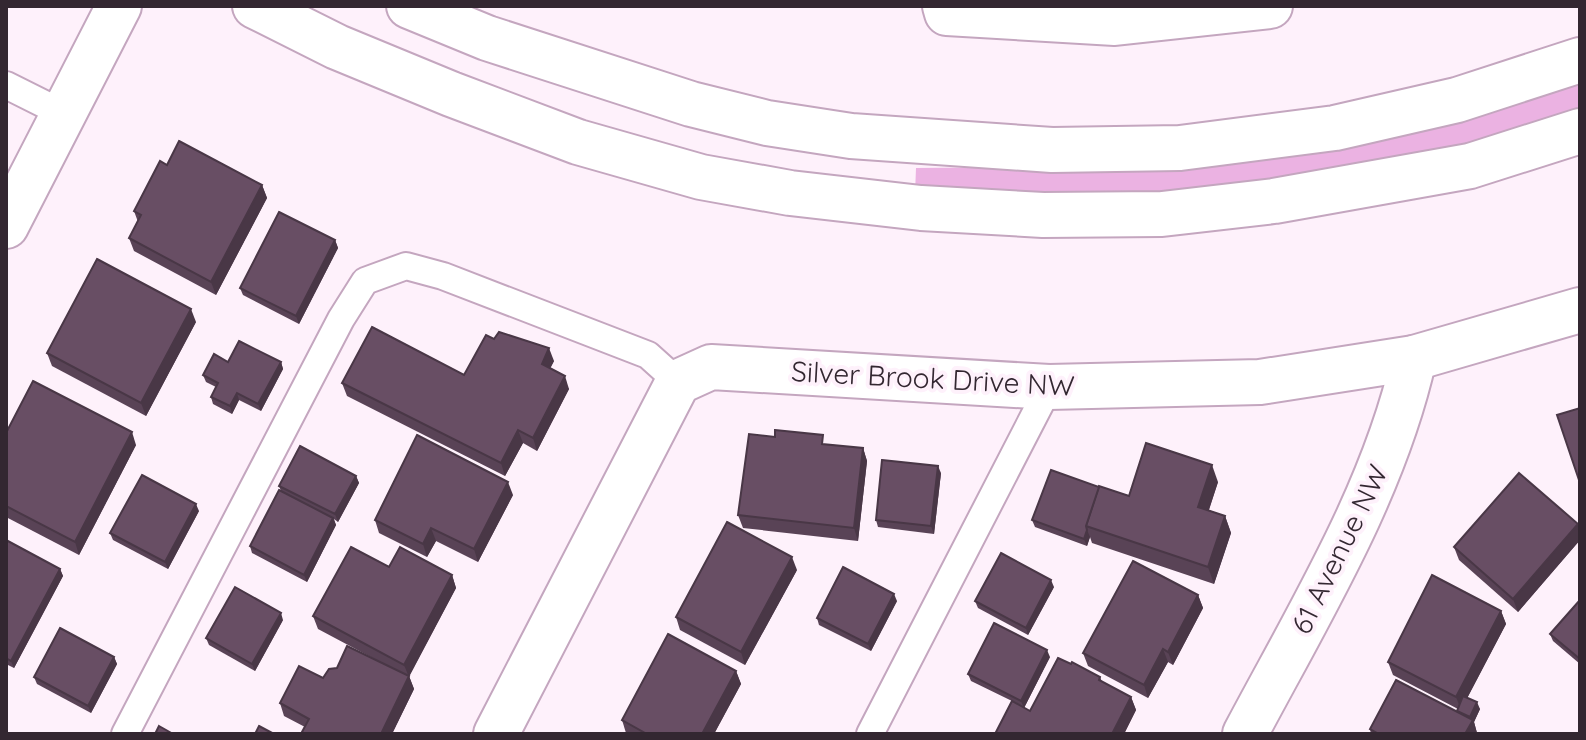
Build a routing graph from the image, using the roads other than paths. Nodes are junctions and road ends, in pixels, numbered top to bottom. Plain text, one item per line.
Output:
1 (119, 6) edge
2 (255, 6) edge
3 (409, 6) edge
4 (1270, 6) edge
5 (938, 8) edge
6 (1580, 60) edge
7 (6, 85) edge
8 (64, 114) junction
9 (1580, 131) edge
10 (6, 226) edge
11 (1580, 310) edge
12 (1414, 358) junction
13 (678, 382) junction
14 (1049, 387) junction
15 (125, 734) edge
16 (496, 734) edge
17 (870, 734) edge
18 (1245, 734) edge

1 - 8 street
2 - 9 street
3 - 6 street
4 - 5 street
7 - 8 lane
8 - 10 street
11 - 12 street, Silver Brook Drive NW
12 - 14 street, Silver Brook Drive NW
12 - 18 street, 61 Avenue NW
13 - 14 street, Silver Brook Drive NW
13 - 15 lane
13 - 16 street
14 - 17 lane

